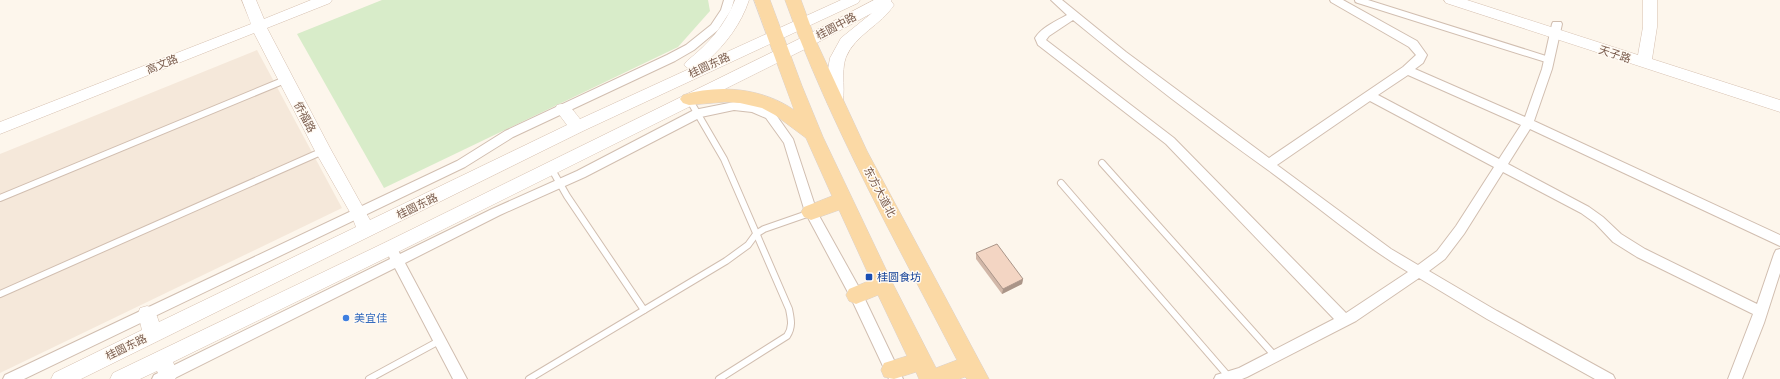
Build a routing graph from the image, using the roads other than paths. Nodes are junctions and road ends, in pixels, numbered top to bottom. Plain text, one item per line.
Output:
1 (248, 0) edge
2 (325, 0) edge
3 (729, 0) edge
4 (742, 0) edge
5 (762, 0) edge
6 (793, 0) edge
7 (853, 0) edge
8 (885, 0) edge
9 (892, 0) edge
10 (1056, 0) edge
11 (1335, 0) edge
12 (1358, 0) edge
13 (1482, 0) edge
14 (1650, 0) edge
15 (1458, 1) edge
16 (1074, 15) junction
17 (260, 25) junction
18 (1556, 29) junction
19 (805, 33) junction
20 (778, 45) junction
21 (1645, 58) junction
22 (1549, 60) junction
23 (1407, 70) junction
24 (285, 80) junction
25 (664, 87) junction
26 (1780, 95) edge
27 (1371, 96) junction
28 (835, 102) junction
29 (694, 106) junction
30 (1780, 106) edge
31 (563, 109) junction
32 (1528, 123) junction
33 (577, 127) junction
34 (0, 128) edge
35 (814, 137) junction
36 (324, 151) junction
37 (1102, 163) dead end
38 (1268, 165) junction
39 (1500, 165) junction
40 (551, 168) junction
41 (1061, 183) dead end
42 (560, 184) junction
43 (0, 198) edge
44 (844, 200) junction
45 (811, 212) junction
46 (359, 213) junction
47 (366, 231) junction
48 (756, 234) junction
49 (1780, 241) edge
50 (394, 254) junction
51 (1780, 254) edge
52 (1418, 272) junction
53 (883, 284) junction
54 (0, 294) edge
55 (856, 295) junction
56 (644, 310) junction
57 (1761, 312) junction
58 (147, 314) junction
59 (1344, 320) junction
60 (153, 334) junction
61 (439, 341) junction
62 (1275, 356) junction
63 (163, 371) edge
64 (974, 372) edge
65 (927, 373) edge
66 (894, 375) edge
67 (1226, 378) edge
68 (10, 379) edge
69 (61, 379) edge
70 (120, 379) edge
71 (369, 379) edge
72 (460, 379) edge
73 (529, 379) edge
74 (720, 379) edge
75 (1608, 379) edge
76 (1735, 379) edge

1 - 17 main road, 侨福路
2 - 17 main road, 高文路
3 - 31 street
4 - 25 main road
5 - 20 main road
6 - 19 main road, 东方大道北
7 - 19 main road, 桂圆中路
8 - 19 main road, 桂圆中路
9 - 28 main road
10 - 16 street
11 - 23 street
12 - 22 lane
13 - 18 main road, 天子路
14 - 21 main road
15 - 18 main road, 天子路
16 - 38 street
16 - 59 street
17 - 24 main road, 侨福路
17 - 34 main road, 高文路
18 - 21 main road, 天子路
18 - 22 street
19 - 20 main road, 桂圆东路
19 - 28 main road, 东方大道北
20 - 25 main road, 桂圆东路
20 - 29 main road, 桂圆东路
20 - 35 main road
21 - 26 main road, 天子路
21 - 30 main road, 天子路
22 - 32 street
23 - 27 street
23 - 32 street
24 - 36 main road, 侨福路
24 - 43 lane
25 - 33 main road, 桂圆东路
27 - 38 street
27 - 39 street
28 - 64 main road, 东方大道北
29 - 35 main road
29 - 40 main road, 桂圆东路
29 - 42 street
29 - 45 street
29 - 48 lane
31 - 33 main road
31 - 46 street
32 - 39 street
32 - 49 street
33 - 47 main road, 桂圆东路
35 - 44 main road
36 - 46 main road, 侨福路
36 - 54 lane
37 - 62 lane
38 - 52 street
39 - 52 street
39 - 57 street
40 - 42 lane
40 - 50 main road, 桂圆东路
41 - 67 lane
42 - 50 street
42 - 56 lane
44 - 45 main road
44 - 53 main road
45 - 48 lane
45 - 55 street
46 - 47 main road, 侨福路
46 - 58 street
47 - 60 main road, 桂圆东路
48 - 56 lane
48 - 74 lane
50 - 61 street
50 - 63 main road, 桂圆东路
51 - 57 street
52 - 59 street
52 - 75 street
53 - 55 main road
53 - 65 main road
55 - 66 street
56 - 73 lane
57 - 76 street
58 - 60 main road
58 - 68 street
59 - 62 street
60 - 69 main road, 桂圆东路
61 - 71 lane
61 - 72 street
62 - 67 street
63 - 70 main road, 桂圆东路
64 - 65 main road
65 - 66 main road

